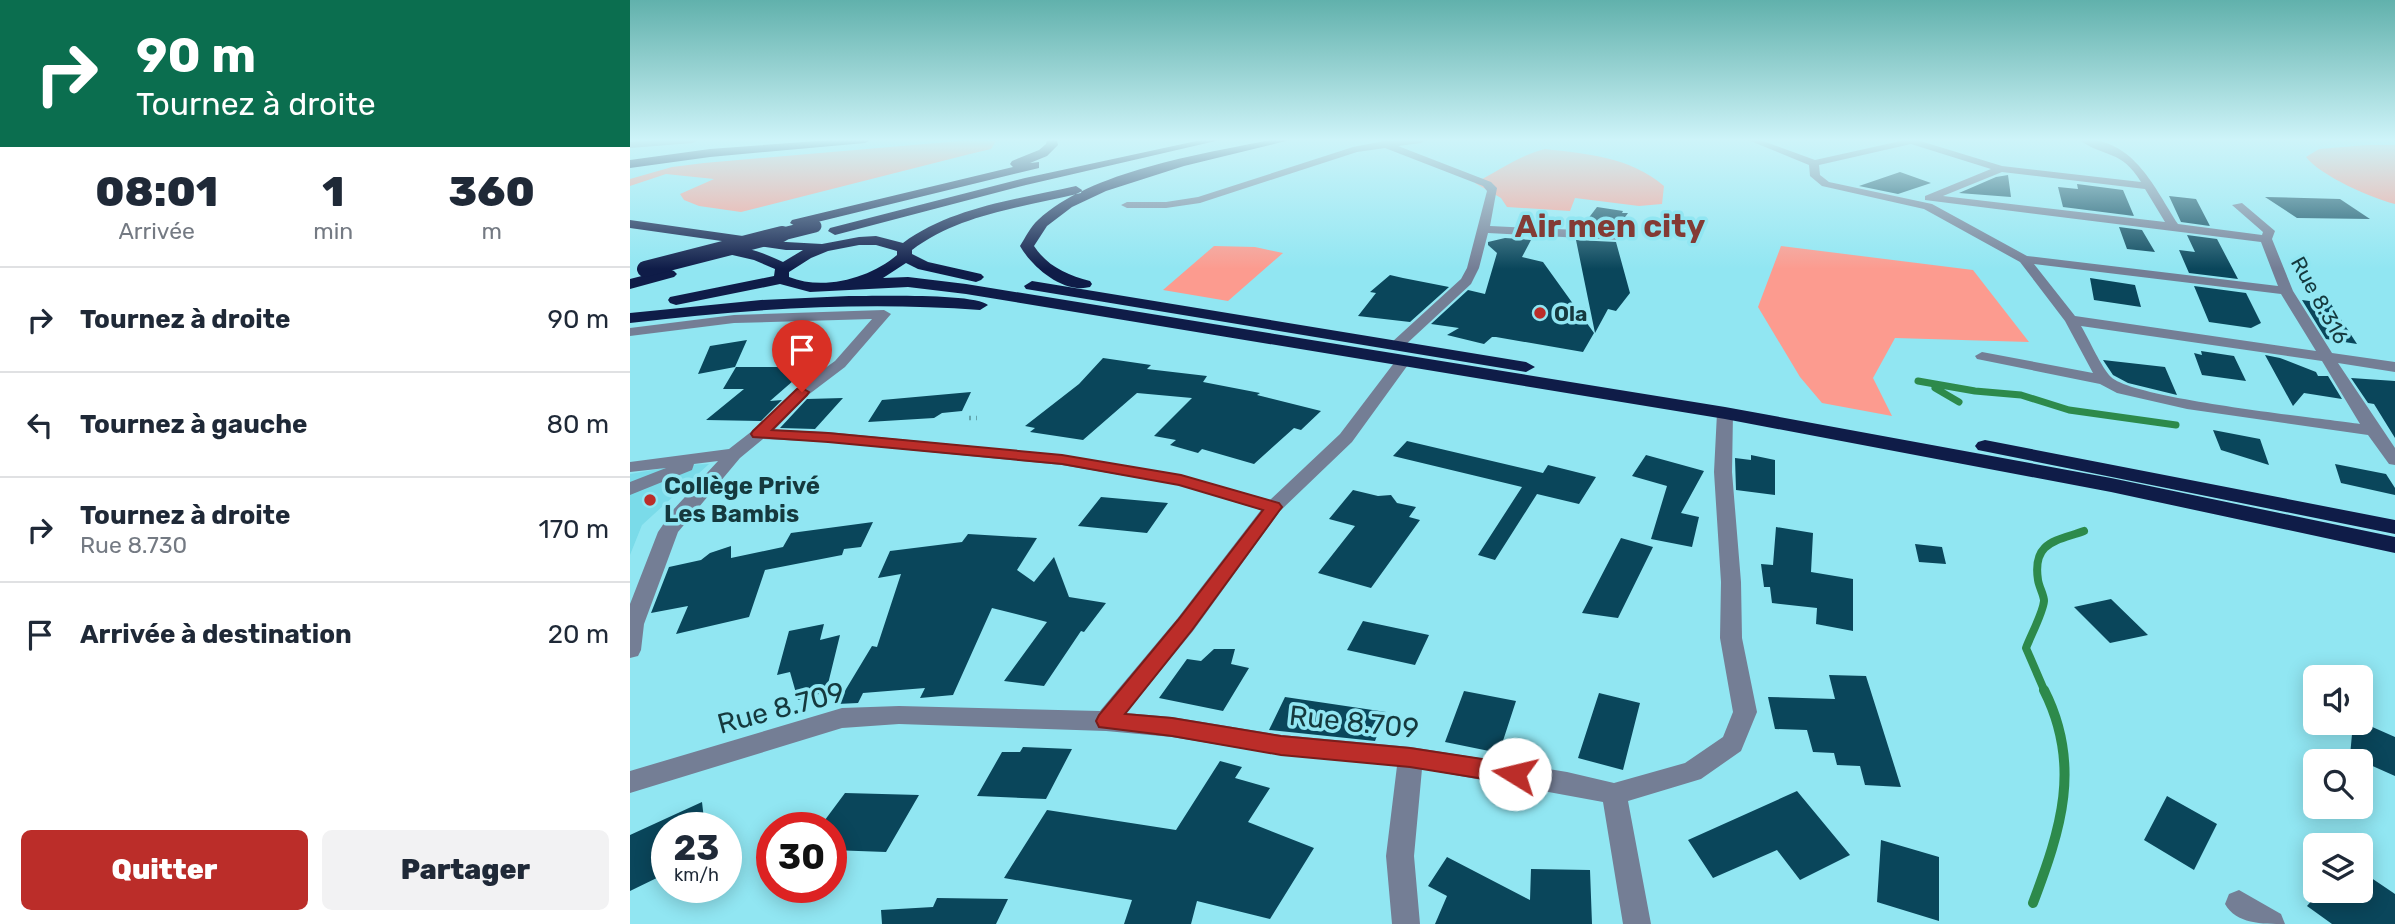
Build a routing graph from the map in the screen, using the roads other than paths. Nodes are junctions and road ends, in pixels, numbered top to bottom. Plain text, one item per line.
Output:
1 (952, 183) edge
2 (959, 183) edge
3 (989, 183) edge
4 (1021, 183) edge
5 (1109, 183) edge
6 (1117, 183) edge
7 (1254, 183) edge
8 (1482, 183) edge
9 (1825, 183) edge
10 (1966, 183) edge
11 (2124, 183) edge
12 (2147, 183) edge
13 (2149, 186) junction
14 (930, 190) junction
15 (1924, 200) junction
16 (1127, 205) dead end
17 (2238, 205) dead end
18 (630, 224) edge
19 (2174, 227) junction
20 (1483, 229) junction
21 (1628, 234) dead end
22 (630, 236) edge
23 (835, 238) junction
24 (2266, 239) junction
25 (904, 252) junction
26 (2024, 259) junction
27 (635, 269) edge
28 (783, 273) junction
29 (846, 283) junction
30 (630, 284) edge
31 (2286, 291) junction
32 (630, 310) edge
33 (630, 318) edge
34 (2071, 320) junction
35 (1208, 321) junction
36 (630, 332) edge
37 (1399, 353) junction
38 (1982, 356) dead end
39 (2327, 357) junction
40 (2395, 367) edge
41 (2105, 380) junction
42 (1725, 413) junction
43 (2372, 431) junction
44 (759, 434) junction
45 (734, 454) junction
46 (705, 458) junction
47 (2395, 460) edge
48 (630, 467) edge
49 (630, 489) edge
50 (1273, 507) junction
51 (2395, 527) edge
52 (2395, 545) edge
53 (631, 624) edge
54 (630, 650) edge
55 (1107, 721) junction
56 (1410, 757) junction
57 (630, 782) edge
58 (1614, 794) junction
59 (2239, 904) dead end
60 (1406, 924) edge
61 (1637, 924) edge
62 (2271, 924) edge

1 - 14 highway
2 - 14 highway
3 - 27 highway, bridge
4 - 23 highway
5 - 25 highway
6 - 35 highway
7 - 16 street
8 - 20 street
9 - 15 street
10 - 15 street
11 - 13 street
12 - 13 street
13 - 19 street
14 - 27 highway
15 - 19 street, Rue 8.316
15 - 26 street
17 - 24 street
18 - 23 highway
19 - 24 street, Rue 8.316
20 - 21 street
20 - 37 street
22 - 28 highway
23 - 25 highway
23 - 28 highway
23 - 30 highway
24 - 31 street, Rue 8.316
25 - 29 highway
25 - 35 highway
26 - 31 street
26 - 34 street
28 - 29 highway
28 - 32 highway
29 - 35 highway
31 - 39 street, Rue 8.316
33 - 35 highway
34 - 39 street
34 - 41 street
35 - 37 highway
36 - 44 street
37 - 42 highway
37 - 50 street
37 - 51 highway
38 - 41 street
39 - 40 street
39 - 43 street, Rue 8.316
41 - 43 street
42 - 52 highway
42 - 58 street, Rue 8.709
43 - 47 street, Rue 8.316
44 - 45 street
44 - 50 street
45 - 46 street
45 - 53 street
46 - 48 street
46 - 49 street
50 - 55 street
53 - 54 street
55 - 56 street, Rue 8.709
55 - 57 street, Rue 8.709
56 - 58 street, Rue 8.709
56 - 60 street
58 - 61 street
59 - 62 street

